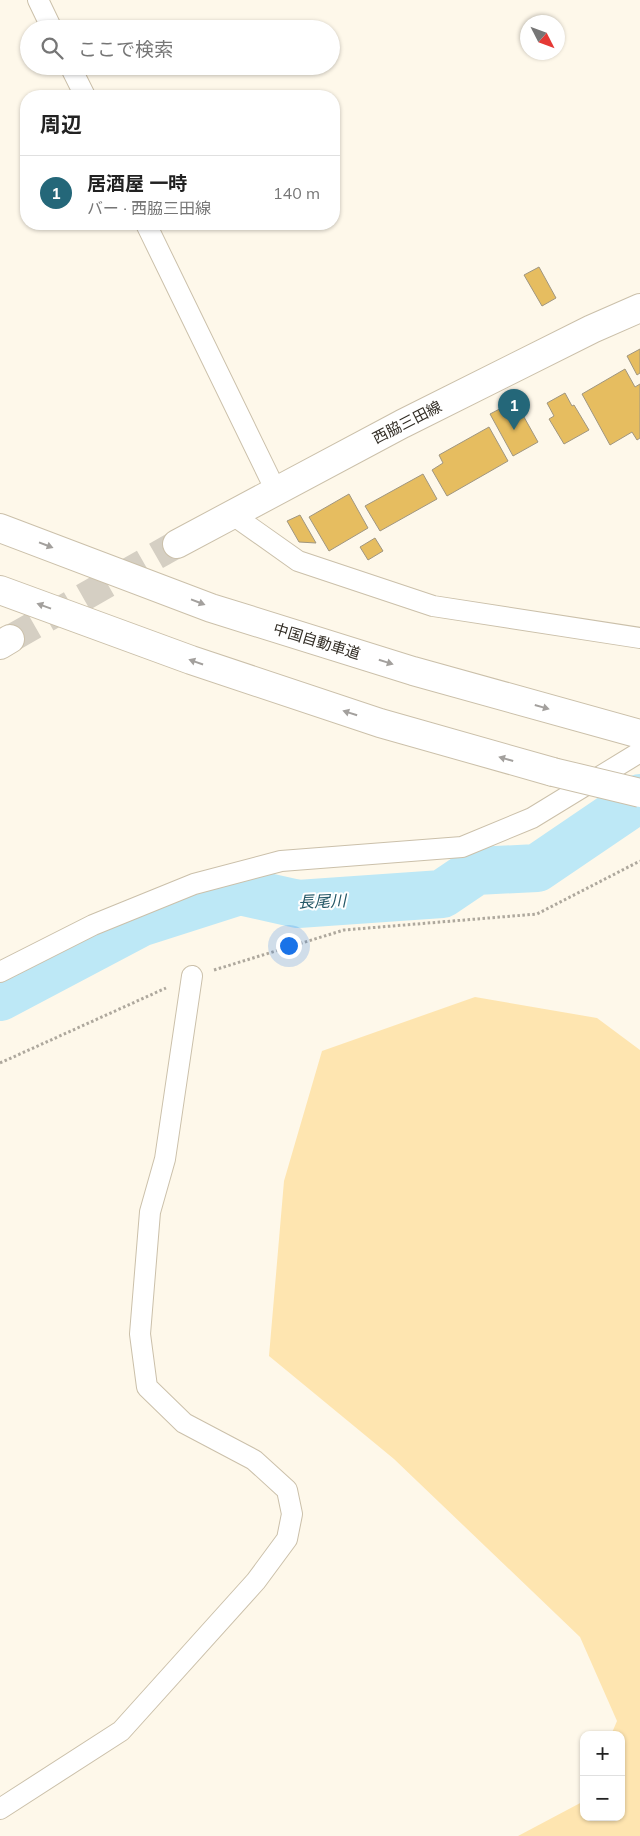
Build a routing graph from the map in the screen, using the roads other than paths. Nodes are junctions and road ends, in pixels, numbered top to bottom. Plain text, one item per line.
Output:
1 (38, 0) edge
2 (48, 20) edge
3 (74, 75) edge
4 (82, 90) edge
5 (149, 230) edge
6 (640, 308) edge
7 (276, 491) junction
8 (233, 515) junction
9 (0, 528) edge
10 (177, 544) tunnel mouth
11 (0, 590) edge
12 (640, 638) edge
13 (630, 732) edge
14 (640, 752) edge
15 (640, 793) edge
16 (0, 972) edge
17 (192, 976) road end
18 (0, 1809) edge

1 - 2 street
3 - 4 street
5 - 7 street
6 - 7 main road, 西脇三田線
7 - 8 main road, 西脇三田線
8 - 10 main road, 西脇三田線
8 - 12 street
9 -> 13 main road, 中国自動車道
15 -> 11 main road, bridge
14 - 16 street
17 - 18 street

